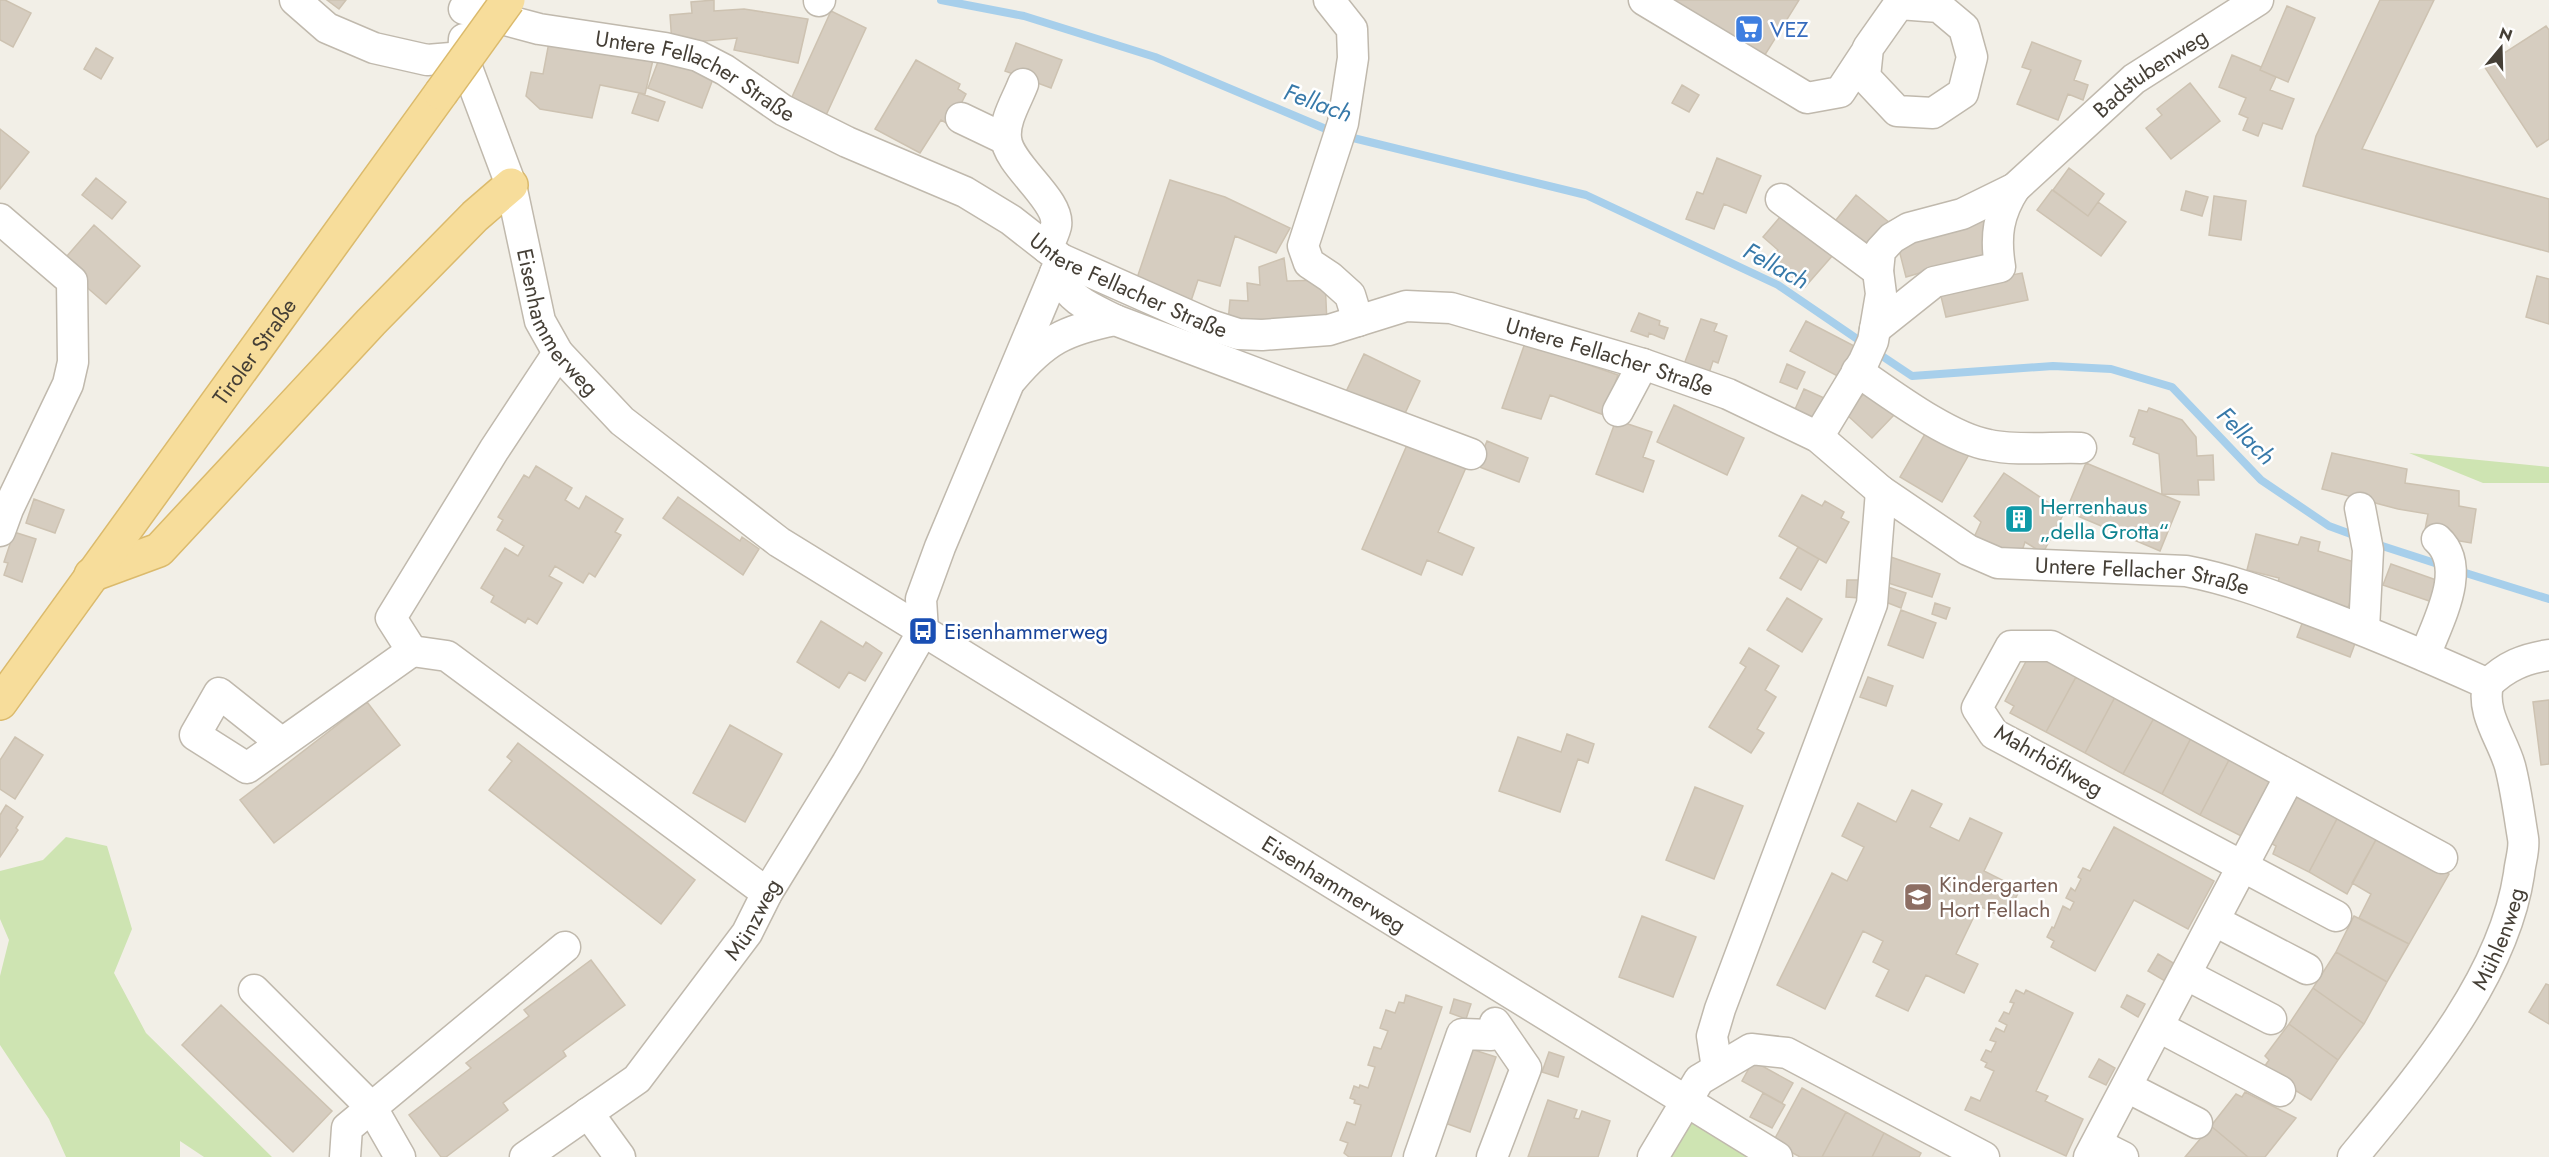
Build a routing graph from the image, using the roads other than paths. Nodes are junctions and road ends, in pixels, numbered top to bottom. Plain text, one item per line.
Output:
1 (295, 0) edge
2 (508, 0) edge
3 (1329, 0) edge
4 (1644, 0) edge
5 (2258, 0) edge
6 (1900, 2) edge
7 (465, 4) edge
8 (1868, 48) junction
9 (463, 57) junction
10 (1023, 84) dead end
11 (961, 118) dead end
12 (1005, 139) junction
13 (511, 185) junction
14 (2015, 188) junction
15 (1781, 199) dead end
16 (0, 219) edge
17 (1054, 260) junction
18 (1878, 271) junction
19 (1115, 320) junction
20 (1358, 321) junction
21 (1867, 350) junction
22 (558, 353) junction
23 (1643, 364) junction
24 (1012, 379) junction
25 (1618, 411) dead end
26 (1818, 437) junction
27 (2080, 448) dead end
28 (1471, 454) dead end
29 (1881, 491) junction
30 (2364, 530) dead end
31 (0, 531) edge
32 (2447, 560) dead end
33 (91, 575) junction
34 (2364, 629) junction
35 (923, 631) junction
36 (412, 651) junction
37 (2549, 655) edge
38 (2425, 656) junction
39 (2488, 684) junction
40 (0, 703) edge
41 (282, 743) dead end
42 (2290, 776) junction
43 (2442, 858) dead end
44 (2244, 866) junction
45 (767, 892) junction
46 (2336, 916) dead end
47 (2215, 921) junction
48 (565, 947) dead end
49 (2307, 969) dead end
50 (2187, 975) junction
51 (254, 990) dead end
52 (1507, 991) junction
53 (2271, 1019) dead end
54 (2159, 1027) junction
55 (1490, 1037) junction
56 (1717, 1068) junction
57 (2127, 1087) junction
58 (2280, 1091) dead end
59 (1686, 1101) junction
60 (372, 1108) junction
61 (588, 1113) junction
62 (2197, 1124) dead end
63 (2093, 1150) edge
64 (345, 1157) edge
65 (400, 1157) edge
66 (525, 1157) edge
67 (620, 1157) edge
68 (1419, 1157) edge
69 (1492, 1157) edge
70 (1653, 1157) edge
71 (1777, 1157) edge
72 (1984, 1157) edge
73 (2123, 1157) edge
74 (2353, 1157) edge

1 - 9 street
2 - 33 main road, Tiroler Straße, bridge
3 - 20 street
4 - 8 street
5 - 14 street, Badstubenweg
6 - 8 street
6 - 8 street
7 - 9 street, Eisenhammerweg
7 - 17 street, Untere Fellacher Straße
9 - 13 street, Eisenhammerweg
10 - 12 street
11 - 12 street
12 - 17 street
13 - 22 street, Eisenhammerweg
13 - 33 main road
14 - 18 street
14 - 21 street
15 - 18 street
16 - 31 street
17 - 19 street
17 - 20 street, Untere Fellacher Straße
17 - 24 street
18 - 21 street
19 - 24 street
19 - 28 street
20 - 23 street, Untere Fellacher Straße
21 - 26 street
21 - 27 street
22 - 35 street, Eisenhammerweg
22 - 36 street
23 - 25 street
23 - 26 street, Untere Fellacher Straße
24 - 35 street
26 - 29 street, Untere Fellacher Straße
29 - 34 street, Untere Fellacher Straße
29 - 56 street
30 - 34 street
32 - 38 street
33 - 40 main road, Tiroler Straße
34 - 38 street, Untere Fellacher Straße
35 - 45 street, Münzweg
35 - 52 street, Eisenhammerweg
36 - 41 street
36 - 45 street
37 - 39 street
38 - 39 street, Untere Fellacher Straße
39 - 74 street, Mühlenweg
42 - 43 street, Mahrhöflweg
42 - 44 street
42 - 44 street, Mahrhöflweg
44 - 46 street, Mahrhöflweg
44 - 47 street
45 - 61 street, Münzweg
47 - 49 street
47 - 50 street
48 - 60 street
50 - 53 street
50 - 54 street
51 - 60 street
52 - 55 street
52 - 59 street, Eisenhammerweg
54 - 57 street
54 - 58 street
55 - 68 street
55 - 69 street
56 - 59 street
56 - 72 street
57 - 62 street
57 - 63 street
59 - 70 street
59 - 71 street, Eisenhammerweg
60 - 64 street
60 - 65 street
61 - 66 street, Münzweg
61 - 67 street
63 - 73 street

